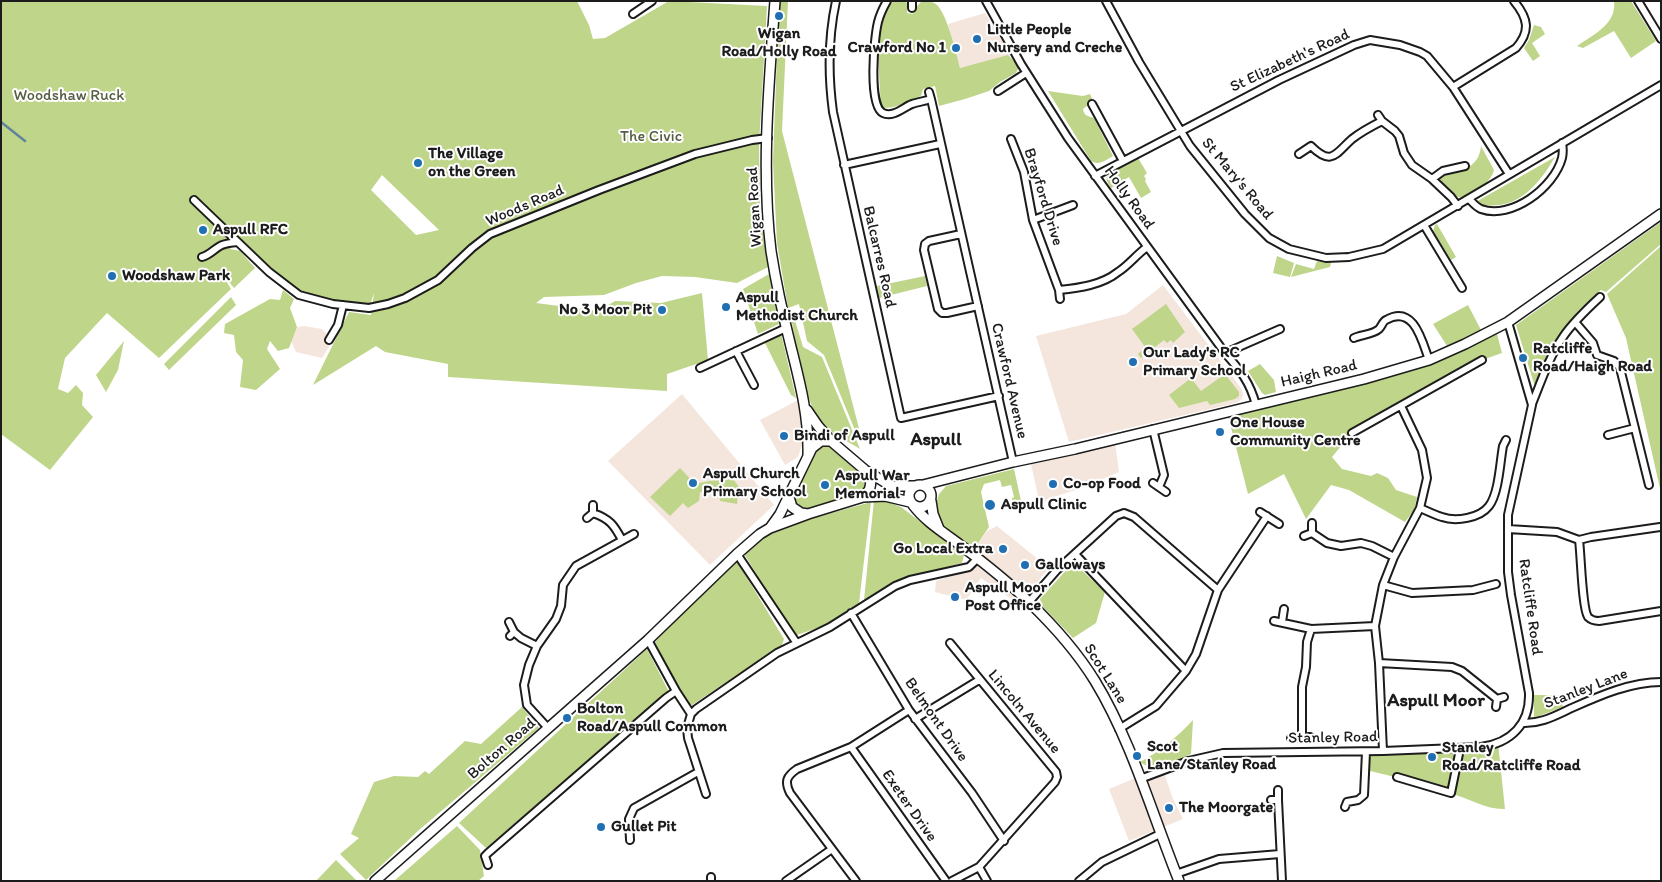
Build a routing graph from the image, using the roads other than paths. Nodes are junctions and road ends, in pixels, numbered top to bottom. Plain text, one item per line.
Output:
1 (652, 1) edge
2 (766, 1) edge
3 (775, 1) edge
4 (836, 1) edge
5 (887, 1) edge
6 (986, 1) edge
7 (1106, 1) edge
8 (1514, 1) edge
9 (1638, 1) edge
10 (633, 14) dead end
11 (1661, 39) edge
12 (1026, 72) junction
13 (1661, 86) edge
14 (1453, 87) junction
15 (998, 91) dead end
16 (929, 92) dead end
17 (931, 99) junction
18 (1092, 104) dead end
19 (1180, 130) junction
20 (768, 138) junction
21 (1011, 139) dead end
22 (1562, 143) junction
23 (940, 144) junction
24 (1299, 154) dead end
25 (1123, 160) junction
26 (844, 165) junction
27 (1465, 166) dead end
28 (1509, 174) junction
29 (1095, 176) junction
30 (1432, 180) junction
31 (1469, 199) junction
32 (194, 200) dead end
33 (1073, 204) dead end
34 (1458, 206) junction
35 (1661, 214) edge
36 (1033, 220) junction
37 (1424, 225) junction
38 (961, 234) junction
39 (237, 242) junction
40 (1147, 246) junction
41 (202, 257) dead end
42 (1462, 288) dead end
43 (1059, 290) junction
44 (1600, 297) dead end
45 (1060, 299) dead end
46 (343, 305) junction
47 (978, 306) junction
48 (1508, 322) junction
49 (1575, 322) junction
50 (786, 328) junction
51 (1280, 328) dead end
52 (1354, 338) dead end
53 (329, 340) dead end
54 (736, 351) junction
55 (1225, 353) junction
56 (1429, 360) junction
57 (1482, 360) dead end
58 (700, 368) dead end
59 (754, 385) dead end
60 (998, 396) junction
61 (1256, 405) junction
62 (1532, 405) junction
63 (1400, 406) junction
64 (806, 408) junction
65 (1634, 428) junction
66 (1153, 429) junction
67 (1352, 433) dead end
68 (1608, 435) dead end
69 (831, 441) junction
70 (1501, 443) dead end
71 (808, 455) junction
72 (1013, 462) junction
73 (865, 470) junction
74 (947, 479) junction
75 (1153, 482) dead end
76 (1649, 485) dead end
77 (919, 486) junction
78 (1159, 487) junction
79 (1166, 492) dead end
80 (789, 497) junction
81 (863, 497) junction
82 (931, 499) junction
83 (912, 504) junction
84 (594, 505) dead end
85 (1420, 508) junction
86 (1260, 512) dead end
87 (593, 513) junction
88 (808, 514) junction
89 (1267, 516) junction
90 (587, 518) dead end
91 (1312, 523) dead end
92 (1279, 524) dead end
93 (1660, 525) edge
94 (770, 528) junction
95 (939, 529) junction
96 (1508, 529) junction
97 (1661, 531) edge
98 (1312, 533) junction
99 (634, 534) dead end
100 (1304, 536) dead end
101 (622, 540) junction
102 (1579, 540) junction
103 (737, 554) junction
104 (1075, 554) junction
105 (1394, 557) junction
106 (978, 558) junction
107 (1496, 584) dead end
108 (1383, 585) junction
109 (1218, 590) junction
110 (1029, 602) junction
111 (1284, 609) dead end
112 (1661, 611) edge
113 (851, 613) junction
114 (1274, 621) dead end
115 (508, 622) dead end
116 (1282, 622) junction
117 (1375, 626) junction
118 (1311, 629) junction
119 (648, 640) junction
120 (796, 642) junction
121 (950, 643) dead end
122 (537, 646) junction
123 (1379, 662) junction
124 (1186, 671) junction
125 (979, 680) junction
126 (1661, 682) edge
127 (676, 692) junction
128 (1496, 707) dead end
129 (909, 710) junction
130 (691, 714) junction
131 (915, 720) junction
132 (1522, 723) junction
133 (548, 728) junction
134 (1119, 729) junction
135 (1302, 737) junction
136 (1310, 737) dead end
137 (1291, 738) dead end
138 (851, 747) junction
139 (1460, 749) junction
140 (1366, 752) junction
141 (1384, 752) junction
142 (698, 772) junction
143 (1397, 777) dead end
144 (1140, 779) junction
145 (1278, 790) dead end
146 (706, 794) dead end
147 (1271, 800) dead end
148 (1278, 800) junction
149 (1345, 807) dead end
150 (1160, 834) junction
151 (630, 840) dead end
152 (1004, 840) junction
153 (832, 849) junction
154 (1280, 854) junction
155 (488, 865) dead end
156 (979, 867) junction
157 (1177, 877) edge
158 (376, 881) edge
159 (786, 881) edge
160 (856, 881) edge
161 (946, 881) edge
162 (952, 881) edge
163 (988, 881) edge
164 (1079, 881) edge
165 (1282, 881) edge

1 - 10 street
2 - 3 street
3 - 20 main road, Wigan Road
4 - 26 street, Balcarres Road
5 - 17 street
6 - 12 street, Holly Road
7 - 19 street, St Mary's Road
8 - 14 street
9 - 11 street
12 - 15 street
12 - 29 street, Holly Road
13 - 22 street, St Mary's Road
14 - 19 street, St Elizabeth's Road
14 - 28 street, St Elizabeth's Road
16 - 17 street, Crawford Avenue
17 - 23 street, Crawford Avenue
18 - 25 street
19 - 25 street, St Elizabeth's Road
19 - 37 street, St Mary's Road
20 - 46 street, Woods Road
20 - 50 main road, Wigan Road
21 - 36 street, Brayford Drive
22 - 28 street, St Mary's Road
22 - 31 street
23 - 26 street
23 - 38 street, Crawford Avenue
24 - 30 street
25 - 29 street, St Elizabeth's Road
26 - 60 street, Balcarres Road
27 - 30 street
28 - 31 street, St Mary's Road
29 - 40 street, Holly Road
30 - 34 street
31 - 34 street, St Mary's Road
32 - 39 street, Woods Road
33 - 36 street
34 - 37 street, St Mary's Road
35 - 48 main road, Haigh Road
36 - 43 street, Brayford Drive
37 - 42 street
38 - 47 street, Crawford Avenue
38 - 47 street, Crawford Avenue
39 - 41 street
39 - 46 street, Woods Road
40 - 43 street
40 - 55 street, Holly Road
43 - 45 street, Brayford Drive
44 - 49 street, Ratcliffe Road
46 - 53 street
47 - 60 street, Crawford Avenue
48 - 56 main road, Haigh Road
48 - 62 street, Ratcliffe Road
49 - 62 street, Ratcliffe Road
49 - 65 street
50 - 54 street
50 - 64 main road, Wigan Road
51 - 55 street
52 - 56 street
54 - 58 street
54 - 59 street
55 - 61 street, Holly Road
56 - 61 main road, Haigh Road
57 - 63 street
60 - 72 street, Crawford Avenue
61 - 66 main road, Haigh Road
62 - 96 street, Ratcliffe Road
63 - 67 street
63 - 85 street
64 - 69 main road, Wigan Road
64 - 71 main road, Wigan Road
65 - 68 street
65 - 76 street
66 - 72 main road, Haigh Road
66 - 78 street
69 - 71 main road
69 - 73 main road, Wigan Road
70 - 85 street
71 - 80 main road, Bolton Road
72 - 74 main road, Haigh Road
73 - 77 main road, Wigan Road
73 - 81 main road
74 - 77 main road, Haigh Road
74 - 82 main road
75 - 78 street
77 - 82 main road
77 - 83 main road
78 - 79 street
80 - 88 main road
80 - 94 main road, Bolton Road
81 - 83 main road, Bolton Road
81 - 88 main road, Bolton Road
82 - 83 main road
82 - 95 main road
83 - 95 main road, Scot Lane
84 - 87 street
85 - 105 street
86 - 89 street
87 - 90 street
87 - 101 street
88 - 94 main road, Bolton Road
89 - 92 street
89 - 109 street
91 - 98 street
93 - 97 street
93 - 102 street
94 - 103 main road, Bolton Road
95 - 106 main road, Scot Lane
96 - 102 street
96 - 132 street, Ratcliffe Road
98 - 100 street
98 - 105 street
99 - 101 street
101 - 122 street
102 - 112 street
103 - 119 main road, Bolton Road
103 - 120 street
104 - 109 street
104 - 110 street
104 - 124 street
105 - 108 street
106 - 110 main road, Scot Lane
106 - 113 street
107 - 108 street
108 - 117 street
109 - 124 street
110 - 134 main road, Scot Lane
111 - 116 street
113 - 120 street
113 - 129 street, Belmont Drive
114 - 116 street
115 - 122 street
116 - 118 street
117 - 118 street
117 - 123 street
118 - 135 street
119 - 127 street
119 - 133 main road, Bolton Road
120 - 130 street
121 - 125 street, Lincoln Avenue
122 - 133 street
123 - 128 street
123 - 141 street
124 - 134 street
125 - 131 street
125 - 152 street, Lincoln Avenue
126 - 132 street, Stanley Lane
127 - 130 street
127 - 155 street
129 - 131 street, Belmont Drive
129 - 138 street
130 - 142 street
131 - 152 street, Belmont Drive
132 - 139 street, Stanley Road
133 - 158 main road, Bolton Road
134 - 144 main road, Scot Lane
135 - 136 street
135 - 137 street
138 - 153 street
138 - 161 street, Exeter Drive
139 - 141 street, Stanley Road
139 - 143 street
140 - 141 street, Stanley Road
140 - 144 street, Stanley Road
140 - 149 street
142 - 146 street
142 - 151 street
144 - 150 main road, Scot Lane
145 - 148 street
147 - 148 street
148 - 154 street
150 - 157 main road, Scot Lane
150 - 164 street
152 - 156 street, Lincoln Avenue
153 - 159 street
153 - 160 street
154 - 157 street
154 - 165 street
156 - 162 street, Lincoln Avenue
156 - 163 street

